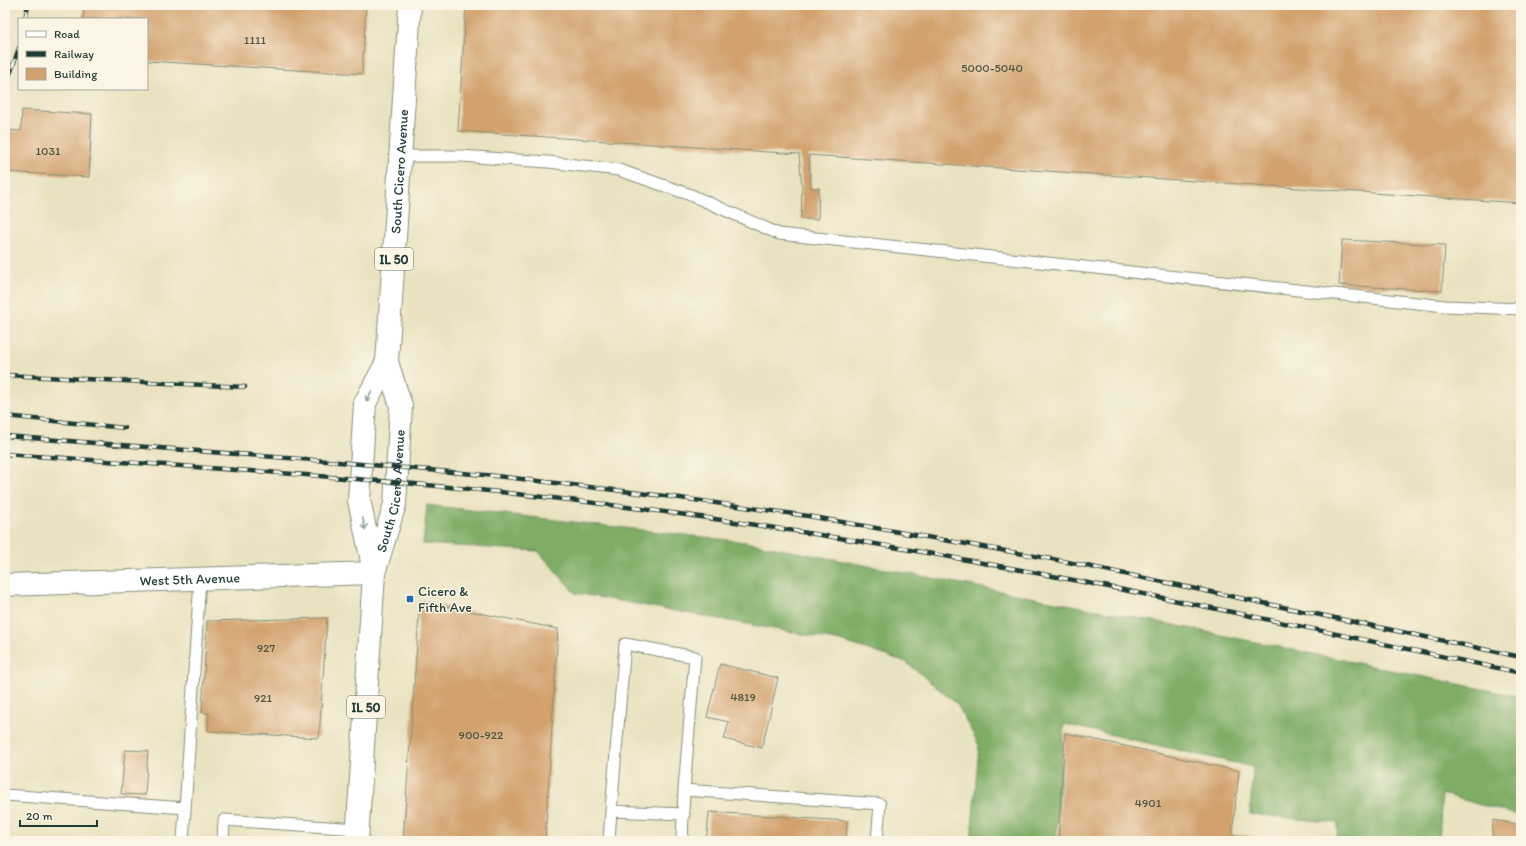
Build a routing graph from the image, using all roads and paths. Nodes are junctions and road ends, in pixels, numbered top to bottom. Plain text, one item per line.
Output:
1 (410, 5) edge
2 (400, 156) junction
3 (1521, 309) edge
4 (387, 362) junction
5 (374, 573) junction
6 (200, 579) junction
7 (5, 585) edge
8 (684, 790) junction
9 (5, 795) edge
10 (185, 808) junction
11 (611, 811) junction
12 (684, 814) junction
13 (358, 835) edge
14 (183, 841) edge
15 (222, 841) edge
16 (609, 841) edge
17 (682, 841) edge
18 (877, 841) edge

1 - 2 main road, South Cicero Avenue / IL 50
2 - 3 lane
2 - 4 main road, South Cicero Avenue / IL 50
4 - 5 main road, South Cicero Avenue / IL 50
4 -> 5 main road, South Cicero Avenue / IL 50
5 - 6 main road, West 5th Avenue
5 - 13 main road, South Cicero Avenue / IL 50
6 - 7 main road, West 5th Avenue
6 - 10 lane
8 - 11 lane
8 - 12 lane
8 - 18 lane
9 - 10 lane
10 - 14 lane
11 - 12 lane
11 - 16 lane
12 - 17 lane
13 - 15 lane

